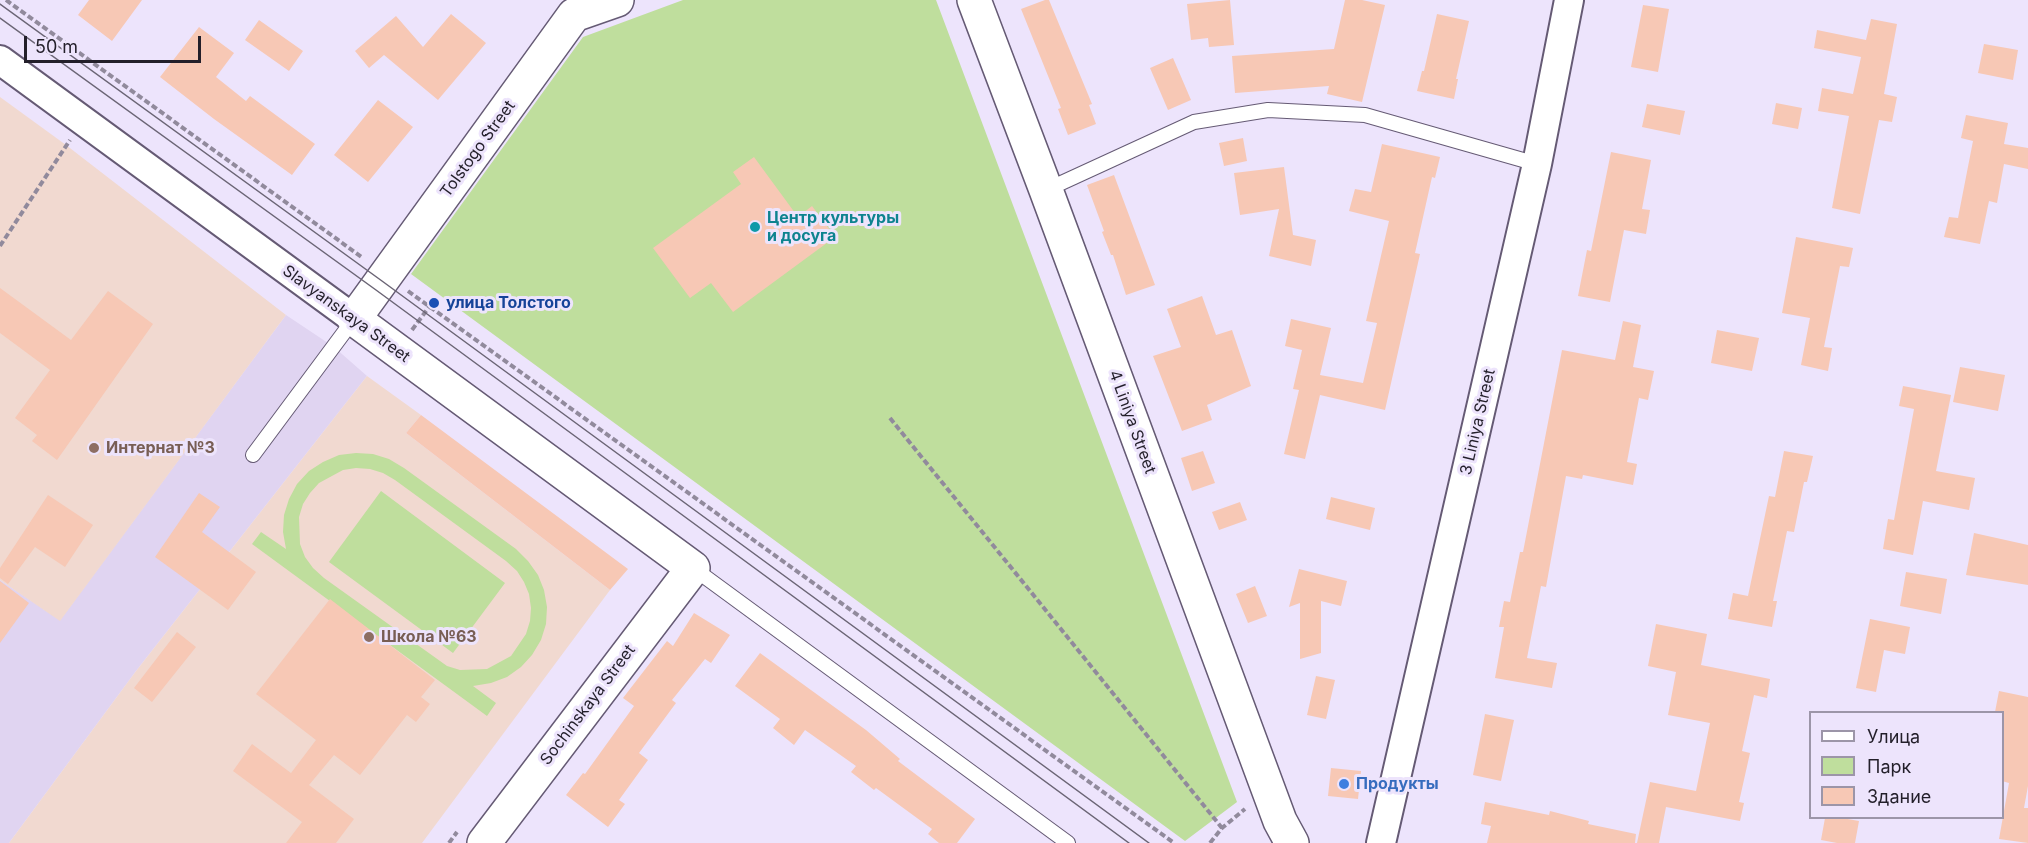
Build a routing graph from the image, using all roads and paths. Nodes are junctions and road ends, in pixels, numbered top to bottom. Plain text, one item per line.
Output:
1 (6, 0) edge
2 (617, 0) edge
3 (974, 0) edge
4 (1569, 0) edge
5 (568, 8) edge
6 (0, 60) edge
7 (75, 132) dead end
8 (1537, 164) junction
9 (1046, 190) junction
10 (0, 246) edge
11 (386, 275) junction
12 (354, 320) junction
13 (890, 418) dead end
14 (253, 454) dead end
15 (693, 568) junction
16 (1249, 805) dead end
17 (1222, 828) junction
18 (473, 834) edge
19 (449, 843) edge
20 (1068, 843) edge
21 (1174, 843) edge
22 (1210, 843) edge
23 (1292, 843) edge
24 (1381, 843) edge

1 - 11 path
2 - 5 street, Tolstogo Street
3 - 9 street, 4 Liniya Street
4 - 8 street, 3 Liniya Street
5 - 11 street, Tolstogo Street
6 - 12 street, Slavyanskaya Street
7 - 10 path
8 - 9 lane
8 - 24 street, 3 Liniya Street
9 - 23 street, 4 Liniya Street
11 - 12 street, Tolstogo Street
11 - 21 path
12 - 14 lane
12 - 15 street, Slavyanskaya Street
13 - 17 path
15 - 18 street, Sochinskaya Street
15 - 20 lane
16 - 17 path
17 - 22 path
18 - 19 path

